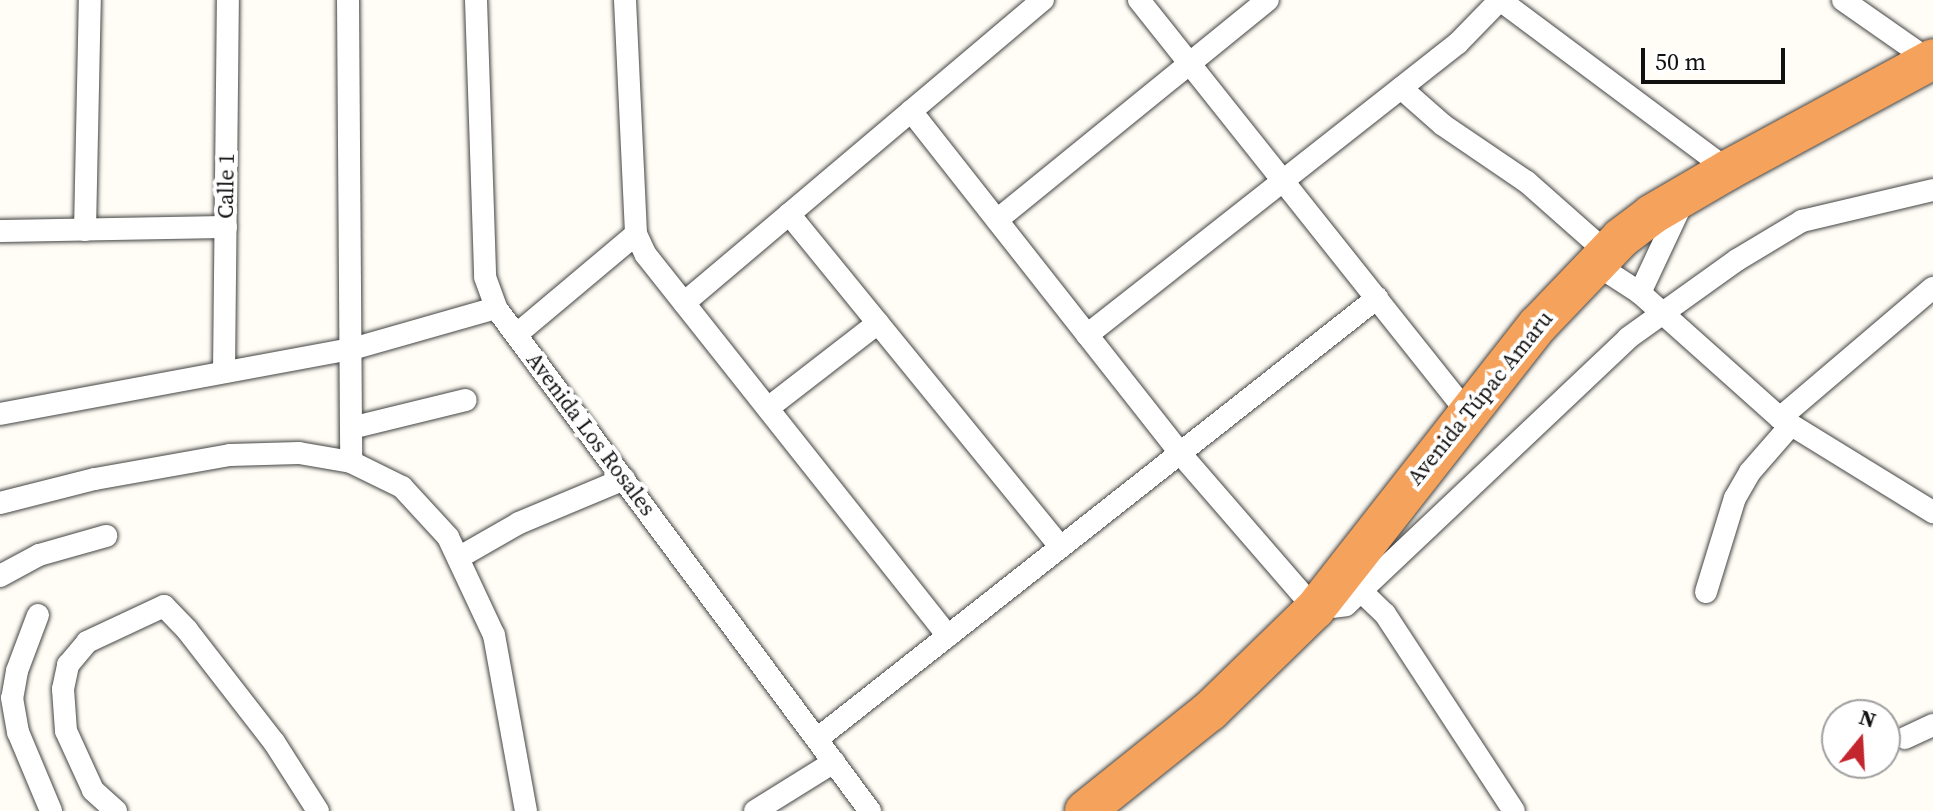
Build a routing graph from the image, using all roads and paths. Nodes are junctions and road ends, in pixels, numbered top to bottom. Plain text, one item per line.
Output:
1 (90, 0) edge
2 (228, 0) edge
3 (348, 0) edge
4 (476, 0) edge
5 (625, 0) edge
6 (1043, 0) edge
7 (1139, 0) edge
8 (1268, 0) edge
9 (1500, 0) edge
10 (1843, 0) edge
11 (1932, 60) edge
12 (1191, 65) junction
13 (1401, 88) junction
14 (911, 111) junction
15 (1728, 170) junction
16 (1282, 179) junction
17 (1933, 190) edge
18 (1685, 195) junction
19 (789, 214) junction
20 (997, 220) junction
21 (226, 227) junction
22 (85, 230) junction
23 (0, 231) edge
24 (636, 234) junction
25 (1600, 257) junction
26 (1933, 288) edge
27 (1640, 293) junction
28 (1377, 298) junction
29 (684, 303) junction
30 (496, 308) junction
31 (1661, 313) junction
32 (878, 323) junction
33 (517, 334) junction
34 (1087, 335) junction
35 (352, 349) junction
36 (224, 372) junction
37 (466, 400) dead end
38 (768, 408) junction
39 (1467, 412) junction
40 (0, 414) edge
41 (1786, 421) junction
42 (351, 428) junction
43 (1179, 452) junction
44 (351, 462) junction
45 (624, 479) junction
46 (0, 503) edge
47 (1933, 512) edge
48 (106, 536) dead end
49 (1060, 546) junction
50 (458, 558) junction
51 (0, 576) edge
52 (1361, 591) junction
53 (1706, 592) dead end
54 (1315, 609) junction
55 (38, 615) dead end
56 (948, 636) junction
57 (1933, 725) edge
58 (1905, 738) dead end
59 (817, 739) junction
60 (834, 762) junction
61 (51, 811) edge
62 (116, 811) edge
63 (318, 811) edge
64 (526, 811) edge
65 (755, 811) edge
66 (870, 811) edge
67 (1085, 811) edge
68 (1514, 811) edge

1 - 22 street
2 - 21 street, Calle 1
3 - 35 street
4 - 30 street, Avenida Los Rosales
5 - 24 street
6 - 14 street
7 - 12 street
8 - 12 street
9 - 13 street
9 - 15 street
10 - 11 street
11 - 15 highway, Avenida Túpac Amaru
12 - 16 street
12 - 20 street
13 - 16 street
13 - 25 street
14 - 19 street
14 - 20 street
15 - 18 highway, Avenida Túpac Amaru
16 - 28 street
16 - 34 street
17 - 31 street
18 - 25 highway, Avenida Túpac Amaru
18 - 27 street
19 - 29 street
19 - 32 street
20 - 34 street
21 - 22 street
21 - 36 street, Calle 1
22 - 23 street
24 - 29 street
24 - 33 street
25 - 27 street
25 - 39 highway, Avenida Túpac Amaru
26 - 41 street
27 - 31 street
28 - 39 street
28 - 43 street
29 - 38 street
30 - 33 street, Avenida Los Rosales
30 - 35 street
31 - 41 street
31 - 52 street
32 - 38 street
32 - 49 street
33 - 45 street, Avenida Los Rosales
34 - 43 street
35 - 36 street
35 - 42 street
36 - 40 street
37 - 42 street
38 - 56 street
39 - 54 highway, Avenida Túpac Amaru
41 - 47 street
41 - 53 street
42 - 44 street
43 - 49 street
43 - 54 street
44 - 46 street
44 - 50 street
45 - 50 street
45 - 59 street, Avenida Los Rosales
48 - 51 street
49 - 56 street
50 - 64 street
52 - 54 street
52 - 68 street
54 - 67 highway, Avenida Túpac Amaru
55 - 61 street
56 - 59 street
57 - 58 street
59 - 60 street, Avenida Los Rosales
60 - 65 street
60 - 66 street, Avenida Los Rosales
62 - 63 street

